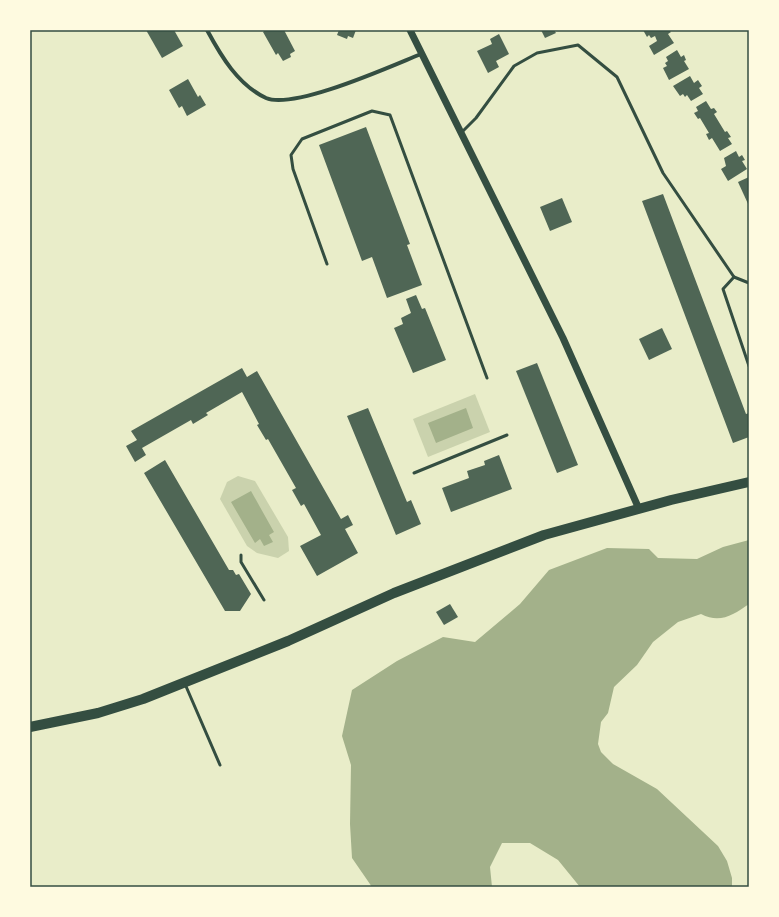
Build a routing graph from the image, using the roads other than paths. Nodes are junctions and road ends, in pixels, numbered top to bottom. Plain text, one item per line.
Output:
1 (207, 30) edge
2 (410, 30) edge
3 (421, 54) junction
4 (462, 132) junction
5 (328, 264) dead end
6 (734, 277) junction
7 (749, 283) edge
8 (749, 366) edge
9 (487, 378) dead end
10 (507, 435) dead end
11 (414, 473) dead end
12 (749, 482) edge
13 (639, 509) junction
14 (241, 555) dead end
15 (264, 600) dead end
16 (184, 683) junction
17 (30, 728) edge
18 (220, 765) dead end

1 - 3 street
2 - 3 street
3 - 4 street
4 - 6 lane
4 - 13 street
5 - 9 lane
6 - 7 lane
6 - 8 lane
10 - 11 lane
12 - 13 main road
13 - 16 main road
14 - 15 lane
16 - 17 main road
16 - 18 lane

